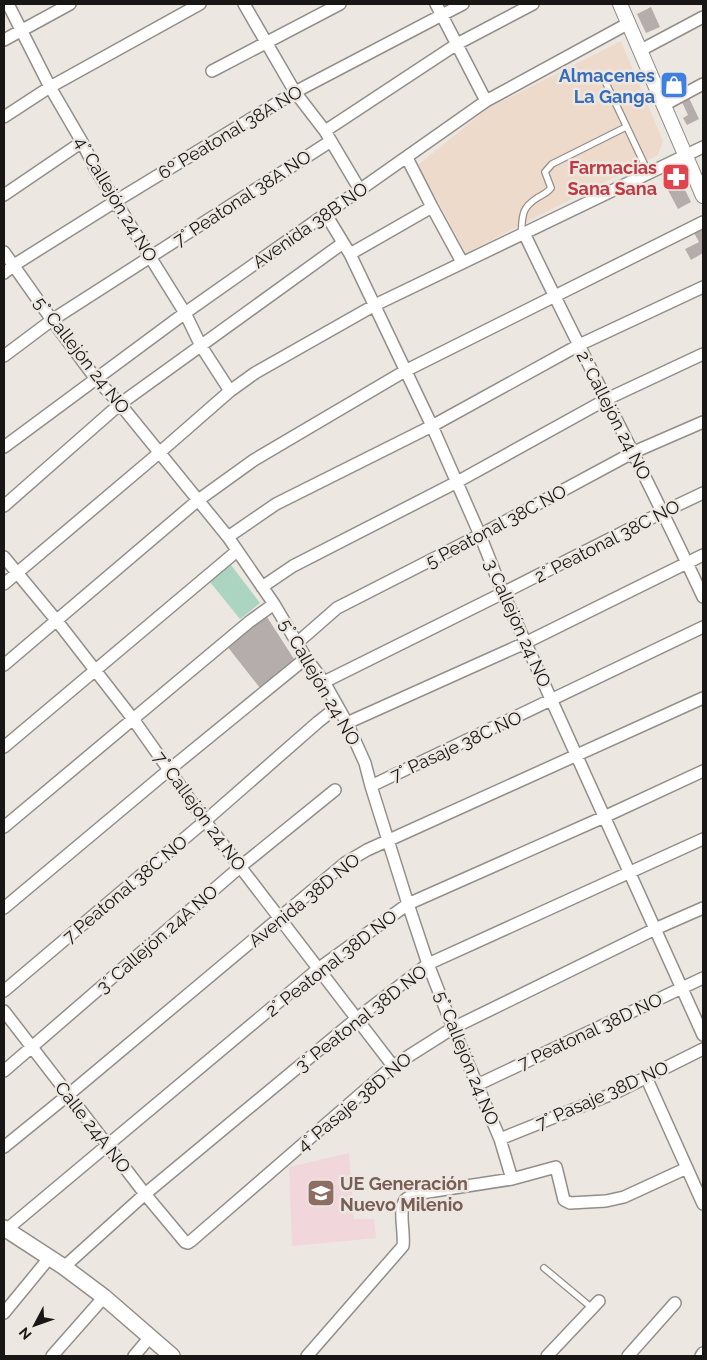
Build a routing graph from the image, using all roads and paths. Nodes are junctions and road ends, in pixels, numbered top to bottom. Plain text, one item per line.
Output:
1 (8, 4) edge
2 (70, 4) edge
3 (200, 4) edge
4 (244, 4) edge
5 (340, 4) edge
6 (436, 4) edge
7 (463, 4) edge
8 (533, 4) edge
9 (620, 4) edge
10 (442, 15) junction
11 (703, 17) edge
12 (630, 24) junction
13 (21, 30) junction
14 (4, 40) edge
15 (267, 42) junction
16 (457, 44) junction
17 (641, 50) junction
18 (212, 71) dead end
19 (605, 81) dead end
20 (703, 84) edge
21 (50, 87) junction
22 (296, 92) junction
23 (486, 101) junction
24 (664, 104) junction
25 (4, 117) edge
26 (626, 127) junction
27 (328, 136) junction
28 (82, 142) junction
29 (703, 147) edge
30 (686, 156) junction
31 (407, 158) junction
32 (649, 174) junction
33 (360, 190) junction
34 (4, 195) edge
35 (703, 196) edge
36 (116, 201) junction
37 (432, 207) junction
38 (325, 214) junction
39 (703, 222) edge
40 (523, 234) junction
41 (343, 243) junction
42 (4, 252) edge
43 (350, 254) junction
44 (151, 257) junction
45 (462, 262) junction
46 (14, 266) junction
47 (4, 273) edge
48 (703, 287) edge
49 (554, 295) junction
50 (375, 305) junction
51 (185, 313) junction
52 (52, 320) junction
53 (201, 346) junction
54 (579, 346) junction
55 (703, 354) edge
56 (4, 356) edge
57 (406, 370) junction
58 (96, 379) junction
59 (230, 390) junction
60 (606, 399) junction
61 (120, 404) junction
62 (703, 422) edge
63 (432, 426) junction
64 (4, 447) edge
65 (634, 452) junction
66 (159, 453) junction
67 (456, 482) junction
68 (703, 493) edge
69 (197, 501) junction
70 (4, 506) edge
71 (663, 512) junction
72 (480, 535) junction
73 (228, 537) junction
74 (237, 551) junction
75 (703, 555) edge
76 (4, 558) edge
77 (687, 562) junction
78 (16, 574) junction
79 (4, 584) edge
80 (262, 586) junction
81 (503, 593) junction
82 (703, 597) edge
83 (274, 604) junction
84 (57, 621) junction
85 (703, 627) edge
86 (297, 643) junction
87 (525, 643) junction
88 (306, 658) junction
89 (4, 666) edge
90 (95, 670) junction
91 (324, 682) junction
92 (703, 698) edge
93 (552, 701) junction
94 (337, 707) junction
95 (133, 718) junction
96 (347, 723) junction
97 (4, 747) edge
98 (577, 756) junction
99 (170, 769) junction
100 (703, 771) edge
101 (371, 786) junction
102 (335, 790) dead end
103 (604, 817) junction
104 (205, 821) junction
105 (4, 827) edge
106 (703, 839) edge
107 (389, 841) junction
108 (240, 868) junction
109 (630, 873) junction
110 (408, 904) junction
111 (4, 908) edge
112 (703, 908) edge
113 (280, 918) junction
114 (655, 930) junction
115 (428, 964) junction
116 (318, 970) junction
117 (703, 978) edge
118 (682, 988) junction
119 (4, 991) edge
120 (4, 1011) edge
121 (356, 1019) junction
122 (453, 1028) junction
123 (703, 1036) edge
124 (32, 1047) junction
125 (703, 1049) edge
126 (393, 1066) junction
127 (4, 1071) edge
128 (646, 1077) junction
129 (477, 1084) junction
130 (68, 1095) junction
131 (500, 1139) junction
132 (108, 1146) junction
133 (4, 1147) edge
134 (687, 1168) junction
135 (512, 1179) junction
136 (145, 1194) junction
137 (703, 1204) edge
138 (5, 1229) edge
139 (185, 1242) joint
140 (50, 1257) junction
141 (64, 1267) junction
142 (544, 1268) dead end
143 (104, 1298) junction
144 (675, 1303) dead end
145 (596, 1305) joint
146 (4, 1313) edge
147 (150, 1337) junction
148 (52, 1356) edge
149 (134, 1356) edge
150 (172, 1356) edge
151 (307, 1356) edge
152 (546, 1356) edge
153 (628, 1356) edge

1 - 13 street, 4° Callejón 24 NO
2 - 13 street
3 - 21 street
4 - 15 street
5 - 15 street
6 - 10 street
7 - 10 street, 6º Peatonal 38A NO
8 - 16 street, 7° Peatonal 38A NO
9 - 12 street
10 - 16 street
10 - 22 street, 6º Peatonal 38A NO
11 - 17 street
12 - 17 street
12 - 23 street, Avenida 38B NO
13 - 14 street
13 - 21 street, 4° Callejón 24 NO
15 - 18 street
15 - 22 street
16 - 23 street
16 - 27 street, 7° Peatonal 38A NO
17 - 24 street
19 - 26 lane
20 - 24 street
21 - 25 street
21 - 28 street, 4° Callejón 24 NO
22 - 27 street
22 - 36 street, 6º Peatonal 38A NO
23 - 31 street, Avenida 38B NO
24 - 30 street
26 - 32 lane
26 - 40 lane
27 - 33 street
27 - 44 street, 7° Peatonal 38A NO
28 - 34 street
28 - 36 street, 4° Callejón 24 NO
29 - 30 street
30 - 32 street
30 - 35 street
31 - 33 street, Avenida 38B NO
31 - 37 street
32 - 40 street
33 - 38 street, Avenida 38B NO
36 - 44 street, 4° Callejón 24 NO
36 - 46 street, 6º Peatonal 38A NO
37 - 43 street
37 - 45 street
38 - 41 street, 3 Callejón 24 NO
38 - 51 street, Avenida 38B NO
39 - 49 street
40 - 45 street
40 - 49 street, 2° Callejón 24 NO
41 - 43 street, 3 Callejón 24 NO
41 - 53 street
42 - 46 street, 5° Callejón 24 NO
43 - 50 street, 3 Callejón 24 NO
44 - 51 street, 4° Callejón 24 NO
44 - 52 street, 7° Peatonal 38A NO
45 - 50 street
46 - 47 street, 6º Peatonal 38A NO
46 - 52 street, 5° Callejón 24 NO
48 - 54 street
49 - 54 street, 2° Callejón 24 NO
49 - 57 street
50 - 57 street, 3 Callejón 24 NO
50 - 59 street
51 - 53 street, 4° Callejón 24 NO
51 - 58 street, Avenida 38B NO
52 - 56 street, 7° Peatonal 38A NO
52 - 58 street, 5° Callejón 24 NO
53 - 59 street, 4° Callejón 24 NO
53 - 61 street
54 - 60 street, 2° Callejón 24 NO
54 - 63 street
55 - 60 street
57 - 63 street, 3 Callejón 24 NO
57 - 69 street
58 - 61 street, 5° Callejón 24 NO
58 - 64 street, Avenida 38B NO
59 - 66 street
60 - 65 street, 2° Callejón 24 NO
60 - 67 street
61 - 66 street, 5° Callejón 24 NO
61 - 70 street
62 - 65 street, 5 Peatonal 38C NO
63 - 67 street, 3 Callejón 24 NO
63 - 73 street
65 - 71 street, 2° Callejón 24 NO
65 - 72 street, 5 Peatonal 38C NO
66 - 69 street, 5° Callejón 24 NO
66 - 78 street
67 - 72 street, 3 Callejón 24 NO
67 - 80 street
68 - 71 street, 2° Peatonal 38C NO
69 - 73 street, 5° Callejón 24 NO
69 - 84 street
71 - 77 street, 2° Callejón 24 NO
71 - 81 street, 2° Peatonal 38C NO
72 - 81 street, 3 Callejón 24 NO
72 - 86 street, 5 Peatonal 38C NO
73 - 74 street, 5° Callejón 24 NO
74 - 80 street, 5° Callejón 24 NO
74 - 90 street
75 - 77 street
76 - 78 street, 7° Callejón 24 NO
77 - 82 street, 2° Callejón 24 NO
77 - 87 street
78 - 79 street
78 - 84 street, 7° Callejón 24 NO
80 - 83 street, 5° Callejón 24 NO
81 - 87 street, 3 Callejón 24 NO
81 - 91 street, 2° Peatonal 38C NO
83 - 86 street, 5° Callejón 24 NO
83 - 95 street
84 - 89 street
84 - 90 street, 7° Callejón 24 NO
85 - 93 street, 7° Pasaje 38C NO
86 - 88 street, 5° Callejón 24 NO
87 - 93 street, 3 Callejón 24 NO
87 - 96 street
88 - 91 street, 5° Callejón 24 NO
88 - 99 street
90 - 95 street, 7° Callejón 24 NO
90 - 97 street
91 - 94 street, 5° Callejón 24 NO
92 - 98 street, Avenida 38D NO
93 - 98 street, 3 Callejón 24 NO
93 - 101 street, 7° Pasaje 38C NO
94 - 96 street, 5° Callejón 24 NO
94 - 104 street, 7 Peatonal 38C NO
95 - 99 street, 7° Callejón 24 NO
95 - 105 street
96 - 101 street, 5° Callejón 24 NO
98 - 103 street, 3 Callejón 24 NO
98 - 107 street, Avenida 38D NO
99 - 104 street, 7° Callejón 24 NO
99 - 111 street
100 - 103 street, 2° Peatonal 38D NO
101 - 107 street, 5° Callejón 24 NO
102 - 108 street, 3° Callejón 24A NO
103 - 109 street, 3 Callejón 24 NO
103 - 110 street, 2° Peatonal 38D NO
104 - 108 street, 7° Callejón 24 NO
104 - 119 street, 7 Peatonal 38C NO
106 - 109 street, 3° Peatonal 38D NO
107 - 110 street, 5° Callejón 24 NO
107 - 113 street, Avenida 38D NO
108 - 113 street, 7° Callejón 24 NO
108 - 124 street, 3° Callejón 24A NO
109 - 114 street, 3 Callejón 24 NO
109 - 115 street, 3° Peatonal 38D NO
110 - 115 street, 5° Callejón 24 NO
110 - 116 street, 2° Peatonal 38D NO
112 - 114 street, 4° Pasaje 38D NO
113 - 116 street, 7° Callejón 24 NO
113 - 130 street, Avenida 38D NO
114 - 118 street, 3 Callejón 24 NO
114 - 122 street, 4° Pasaje 38D NO
115 - 121 street, 3° Peatonal 38D NO
115 - 122 street, 5° Callejón 24 NO
116 - 121 street, 7° Callejón 24 NO
116 - 132 street, 2° Peatonal 38D NO
117 - 118 street, 7 Peatonal 38D NO
118 - 123 street, 3 Callejón 24 NO
118 - 129 street, 7 Peatonal 38D NO
120 - 124 street, Calle 24A NO
121 - 126 street, 7° Callejón 24 NO
121 - 136 street, 3° Peatonal 38D NO
122 - 126 street, 4° Pasaje 38D NO
122 - 129 street, 5° Callejón 24 NO
124 - 127 street, 3° Callejón 24A NO
124 - 130 street, Calle 24A NO
125 - 128 street, 7° Pasaje 38D NO
126 - 139 street, 4° Pasaje 38D NO
128 - 131 street, 7° Pasaje 38D NO
128 - 134 street
129 - 131 street, 5° Callejón 24 NO
130 - 132 street, Calle 24A NO
130 - 133 street, Avenida 38D NO
131 - 135 street, 5° Callejón 24 NO
132 - 136 street, Calle 24A NO
132 - 138 street, 2° Peatonal 38D NO
134 - 135 street
134 - 137 street
135 - 151 street
136 - 139 street, Calle 24A NO
136 - 141 street, 3° Peatonal 38D NO
138 - 140 main road
140 - 141 main road
140 - 146 street
141 - 143 main road
142 - 145 lane
143 - 147 main road
143 - 148 street
144 - 153 street
145 - 152 street
147 - 149 street
147 - 150 main road

